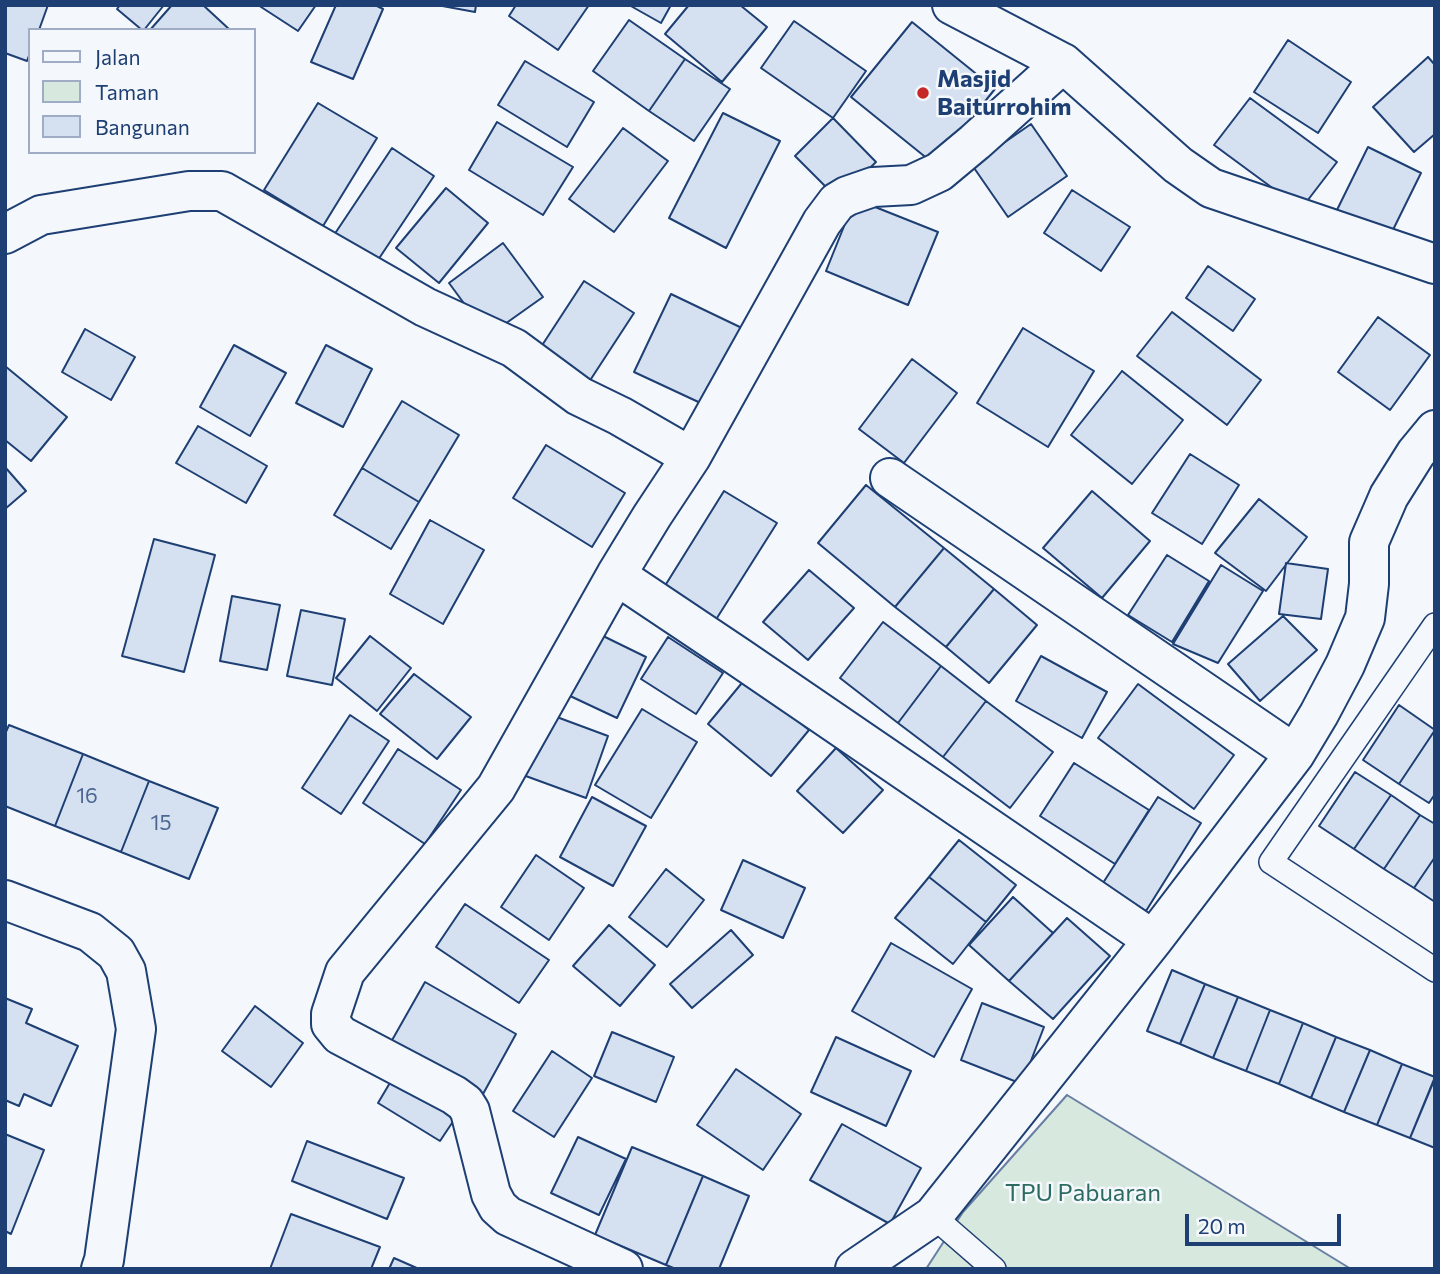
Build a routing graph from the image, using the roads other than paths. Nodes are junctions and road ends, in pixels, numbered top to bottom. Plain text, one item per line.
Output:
1 (952, 5) edge
2 (1063, 63) junction
3 (5, 234) edge
4 (1435, 264) edge
5 (1435, 430) edge
6 (691, 457) junction
7 (890, 478) dead end
8 (616, 575) junction
9 (1435, 625) edge
10 (1427, 651) edge
11 (1295, 754) junction
12 (5, 900) edge
13 (1153, 940) junction
14 (1435, 970) edge
15 (933, 1216) junction
16 (101, 1269) edge
17 (623, 1269) edge
18 (855, 1269) edge
19 (994, 1269) edge

1 - 2 street
2 - 4 street
2 - 6 street
3 - 6 street
5 - 11 street
6 - 8 street
7 - 11 street
8 - 13 street
8 - 17 street
9 - 10 lane
10 - 14 lane
11 - 13 street
12 - 16 street
13 - 15 street
15 - 18 street
15 - 19 lane

